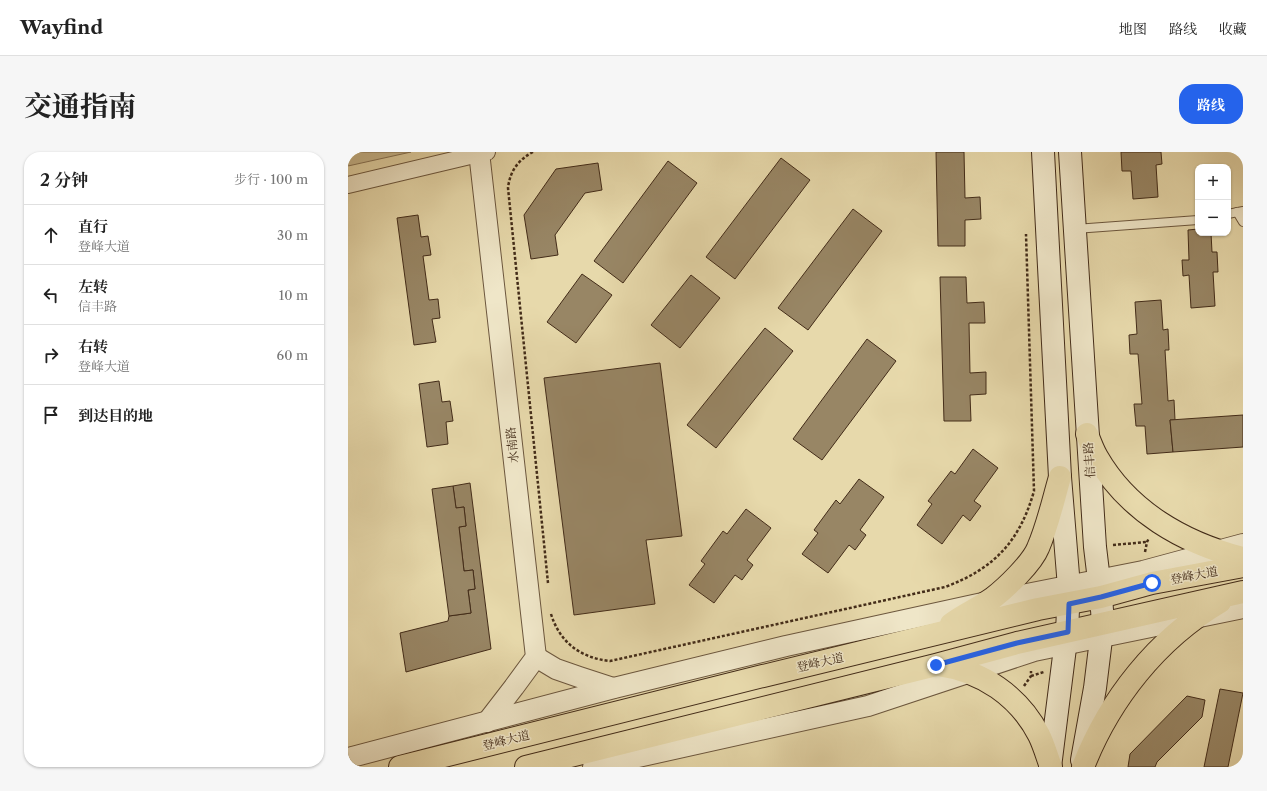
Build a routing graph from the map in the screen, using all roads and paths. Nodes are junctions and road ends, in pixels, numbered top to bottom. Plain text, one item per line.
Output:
1 (533, 152) edge
2 (1043, 152) edge
3 (1070, 152) edge
4 (482, 153) edge
5 (348, 185) edge
6 (1240, 211) edge
7 (1195, 220) edge
8 (1243, 222) edge
9 (1074, 229) junction
10 (1026, 231) dead end
11 (1088, 434) junction
12 (1060, 478) junction
13 (1243, 544) edge
14 (1217, 551) junction
15 (1243, 558) edge
16 (1243, 566) edge
17 (548, 583) dead end
18 (1100, 589) junction
19 (1069, 595) junction
20 (1241, 597) edge
21 (986, 602) junction
22 (550, 607) dead end
23 (1198, 617) junction
24 (1102, 630) junction
25 (935, 635) junction
26 (1067, 638) junction
27 (536, 657) junction
28 (936, 665) junction
29 (968, 672) junction
30 (614, 688) junction
31 (486, 722) junction
32 (348, 758) edge
33 (400, 767) edge
34 (526, 767) edge
35 (593, 767) edge
36 (1051, 767) edge
37 (1082, 767) edge

1 - 17 path
2 - 12 main road
3 - 9 main road, 信丰路
4 - 5 street
4 - 27 street, 水南路
6 - 8 lane
7 - 9 lane
9 - 11 main road, 信丰路
10 - 22 path
11 - 14 main road
11 - 18 main road, 信丰路
12 - 19 main road
12 - 21 main road
13 - 14 street
14 - 15 main road
14 - 18 street
16 - 18 main road, 登峰大道
18 - 19 main road, 登峰大道
18 - 24 main road, 信丰路
19 - 21 street
19 - 25 main road, 登峰大道
19 - 26 main road
20 - 23 main road
20 - 24 main road
21 - 25 main road
21 - 30 street
23 - 24 street
23 - 37 main road
24 - 26 main road
24 - 37 main road, 信丰路
25 - 33 main road, 登峰大道
26 - 28 main road
26 - 29 street
26 - 36 main road
27 - 30 street
27 - 31 street
28 - 29 main road
28 - 34 main road
29 - 35 street
29 - 36 main road
30 - 31 street
31 - 32 street

